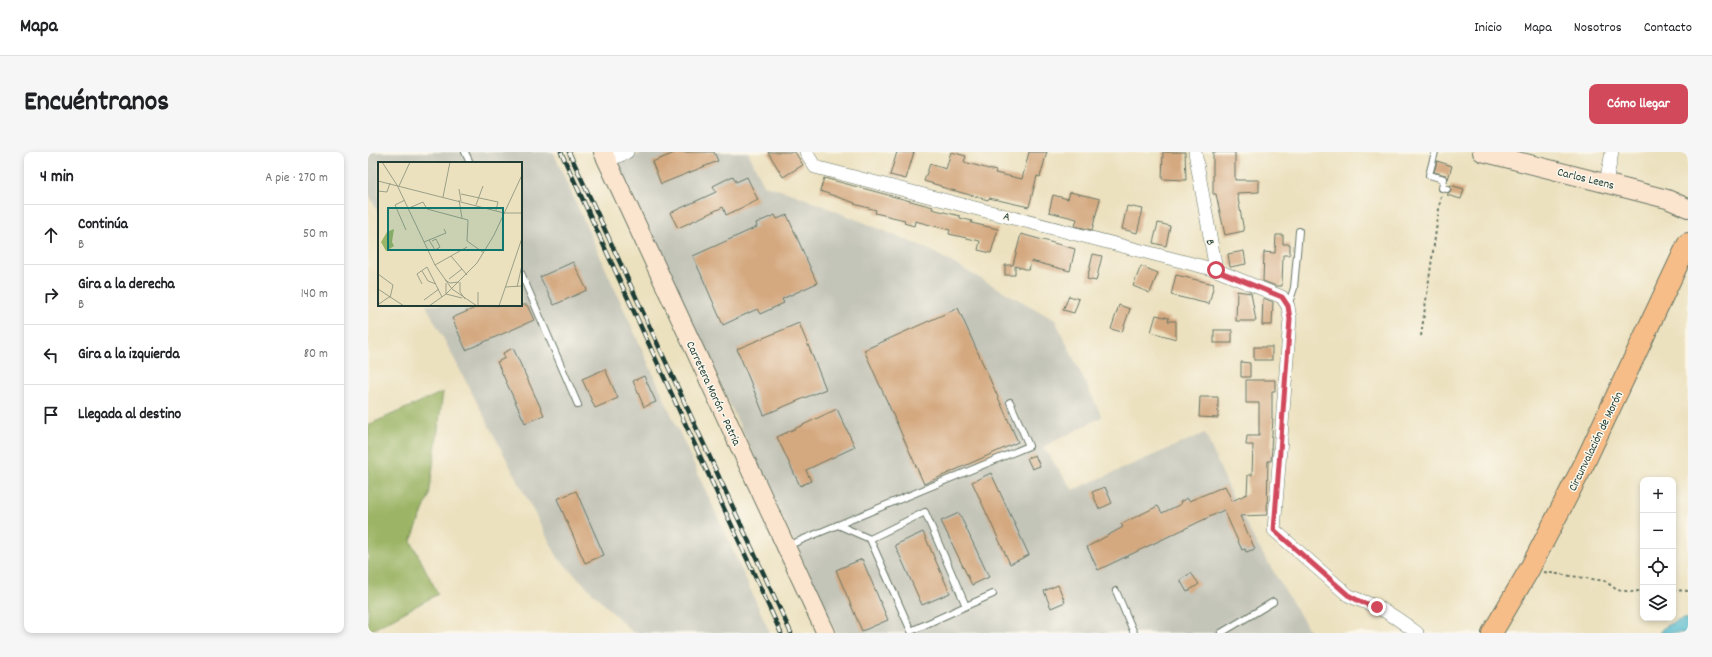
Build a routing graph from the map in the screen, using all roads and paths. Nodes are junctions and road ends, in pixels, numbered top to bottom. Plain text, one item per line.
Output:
1 (465, 152) edge
2 (627, 152) edge
3 (806, 152) edge
4 (1195, 152) edge
5 (1435, 152) edge
6 (1482, 152) edge
7 (1612, 152) edge
8 (605, 156) edge
9 (470, 162) edge
10 (1606, 184) junction
11 (1444, 189) joint
12 (1688, 208) edge
13 (1299, 231) dead end
14 (1688, 243) edge
15 (1216, 270) junction
16 (522, 275) edge
17 (1288, 306) junction
18 (1421, 336) dead end
19 (1010, 402) dead end
20 (578, 405) dead end
21 (838, 525) junction
22 (870, 539) junction
23 (786, 547) junction
24 (1529, 570) junction
25 (1676, 590) edge
26 (1116, 591) dead end
27 (1640, 591) edge
28 (1688, 591) edge
29 (993, 594) dead end
30 (1273, 602) dead end
31 (966, 606) junction
32 (826, 633) edge
33 (1134, 633) edge
34 (1220, 633) edge
35 (1417, 633) edge
36 (1492, 633) edge

1 - 9 lane
2 - 8 street
3 - 15 street, A
4 - 15 street, B
5 - 11 lane
6 - 10 main road, Carlos Leens
7 - 10 street
8 - 23 main road, Carretera Morón - Patria
10 - 12 main road, Carlos Leens
11 - 18 path
13 - 17 lane
14 - 24 main road, Circunvalación de Morón
15 - 17 street
16 - 20 lane
17 - 35 street
19 - 21 lane
21 - 22 lane
21 - 23 lane
22 - 31 lane
22 - 31 lane
23 - 32 main road, Carretera Morón - Patria
24 - 27 path
24 - 36 main road, Circunvalación de Morón
25 - 28 path
26 - 33 lane
29 - 31 lane
30 - 34 lane

